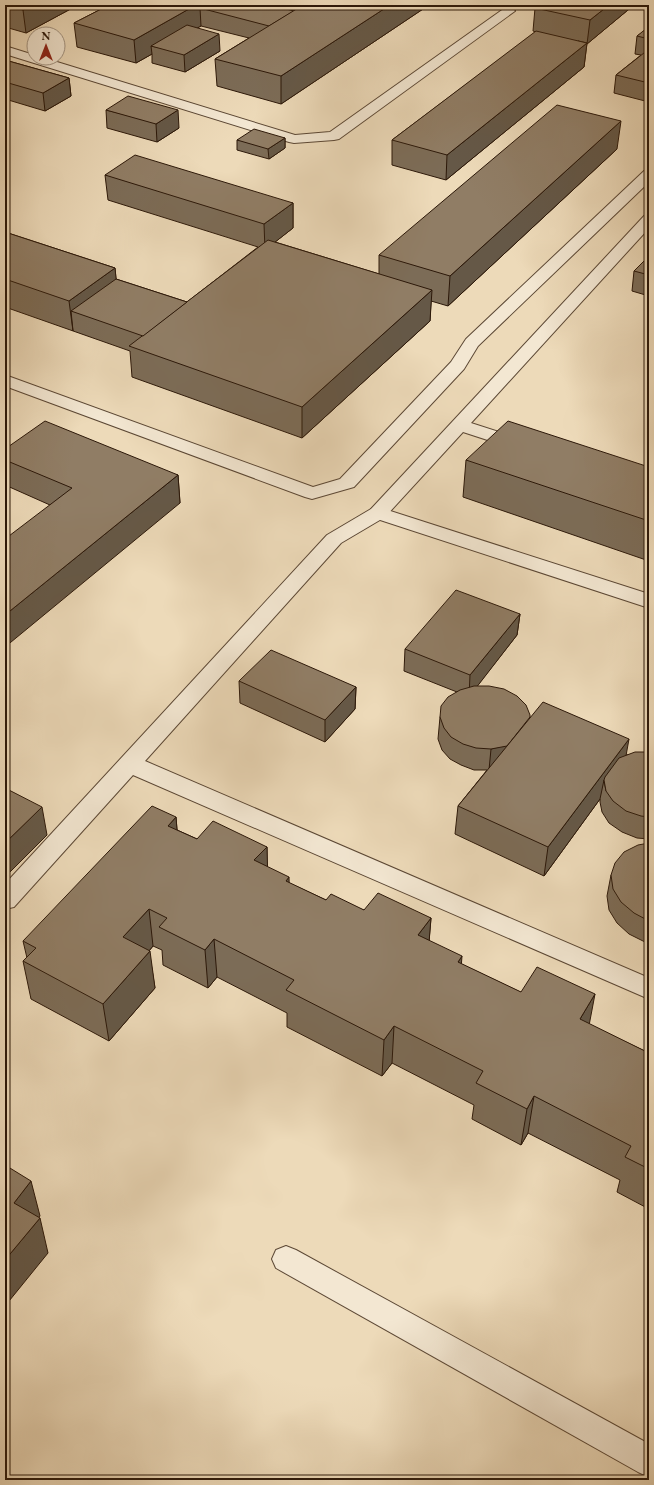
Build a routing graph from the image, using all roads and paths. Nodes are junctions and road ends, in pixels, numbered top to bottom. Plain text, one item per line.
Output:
1 (504, 5) edge
2 (5, 50) edge
3 (649, 174) edge
4 (649, 219) edge
5 (5, 380) edge
6 (460, 425) junction
7 (536, 450) edge
8 (378, 513) junction
9 (649, 601) edge
10 (130, 764) junction
11 (5, 900) edge
12 (649, 989) edge
13 (286, 1259) dead end
14 (649, 1461) edge

1 - 2 street
3 - 5 street
4 - 6 street
6 - 7 street
6 - 8 street
8 - 9 street
8 - 10 street
10 - 11 street
10 - 12 street
13 - 14 street

